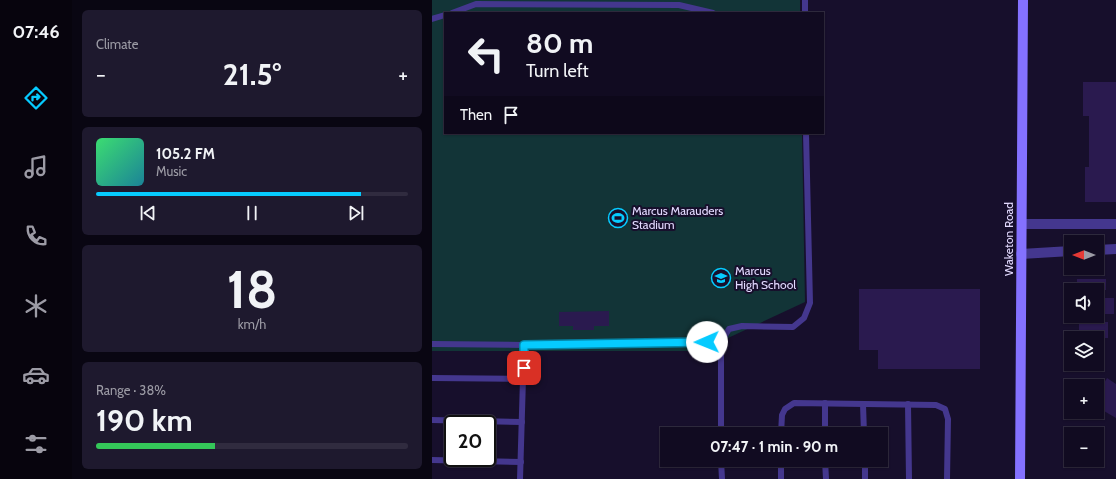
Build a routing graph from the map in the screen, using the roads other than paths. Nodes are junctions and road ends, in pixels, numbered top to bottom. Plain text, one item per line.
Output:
1 (805, 0) edge
2 (1023, 0) edge
3 (455, 12) edge
4 (709, 12) edge
5 (805, 12) edge
6 (444, 15) edge
7 (432, 19) edge
8 (806, 134) edge
9 (1022, 224) junction
10 (1116, 224) edge
11 (1116, 249) edge
12 (1104, 250) edge
13 (1064, 251) edge
14 (1021, 254) junction
15 (723, 342) junction
16 (432, 344) edge
17 (524, 345) junction
18 (432, 378) edge
19 (523, 379) junction
20 (825, 403) junction
21 (863, 404) junction
22 (908, 404) junction
23 (432, 420) edge
24 (522, 422) junction
25 (721, 427) edge
26 (781, 427) edge
27 (825, 427) edge
28 (864, 427) edge
29 (432, 460) edge
30 (521, 462) junction
31 (721, 467) edge
32 (781, 467) edge
33 (826, 467) edge
34 (865, 467) edge
35 (520, 479) edge
36 (722, 479) edge
37 (781, 479) edge
38 (826, 479) edge
39 (865, 479) edge
40 (909, 479) edge
41 (947, 479) edge
42 (1020, 479) edge

1 - 5 lane
2 - 9 street, Waketon Road
3 - 4 lane
6 - 7 lane
8 - 15 lane
9 - 10 street
9 - 14 street, Waketon Road
11 - 12 street
13 - 14 street
14 - 42 street, Waketon Road
15 - 17 lane
15 - 25 lane
16 - 17 lane
17 - 19 lane
18 - 19 lane
19 - 24 lane
20 - 21 lane
20 - 26 lane
20 - 27 lane
21 - 22 lane
21 - 28 lane
22 - 40 lane
22 - 41 lane
23 - 24 lane
24 - 30 lane
29 - 30 lane
30 - 35 lane
31 - 36 lane
32 - 37 lane
33 - 38 lane
34 - 39 lane

